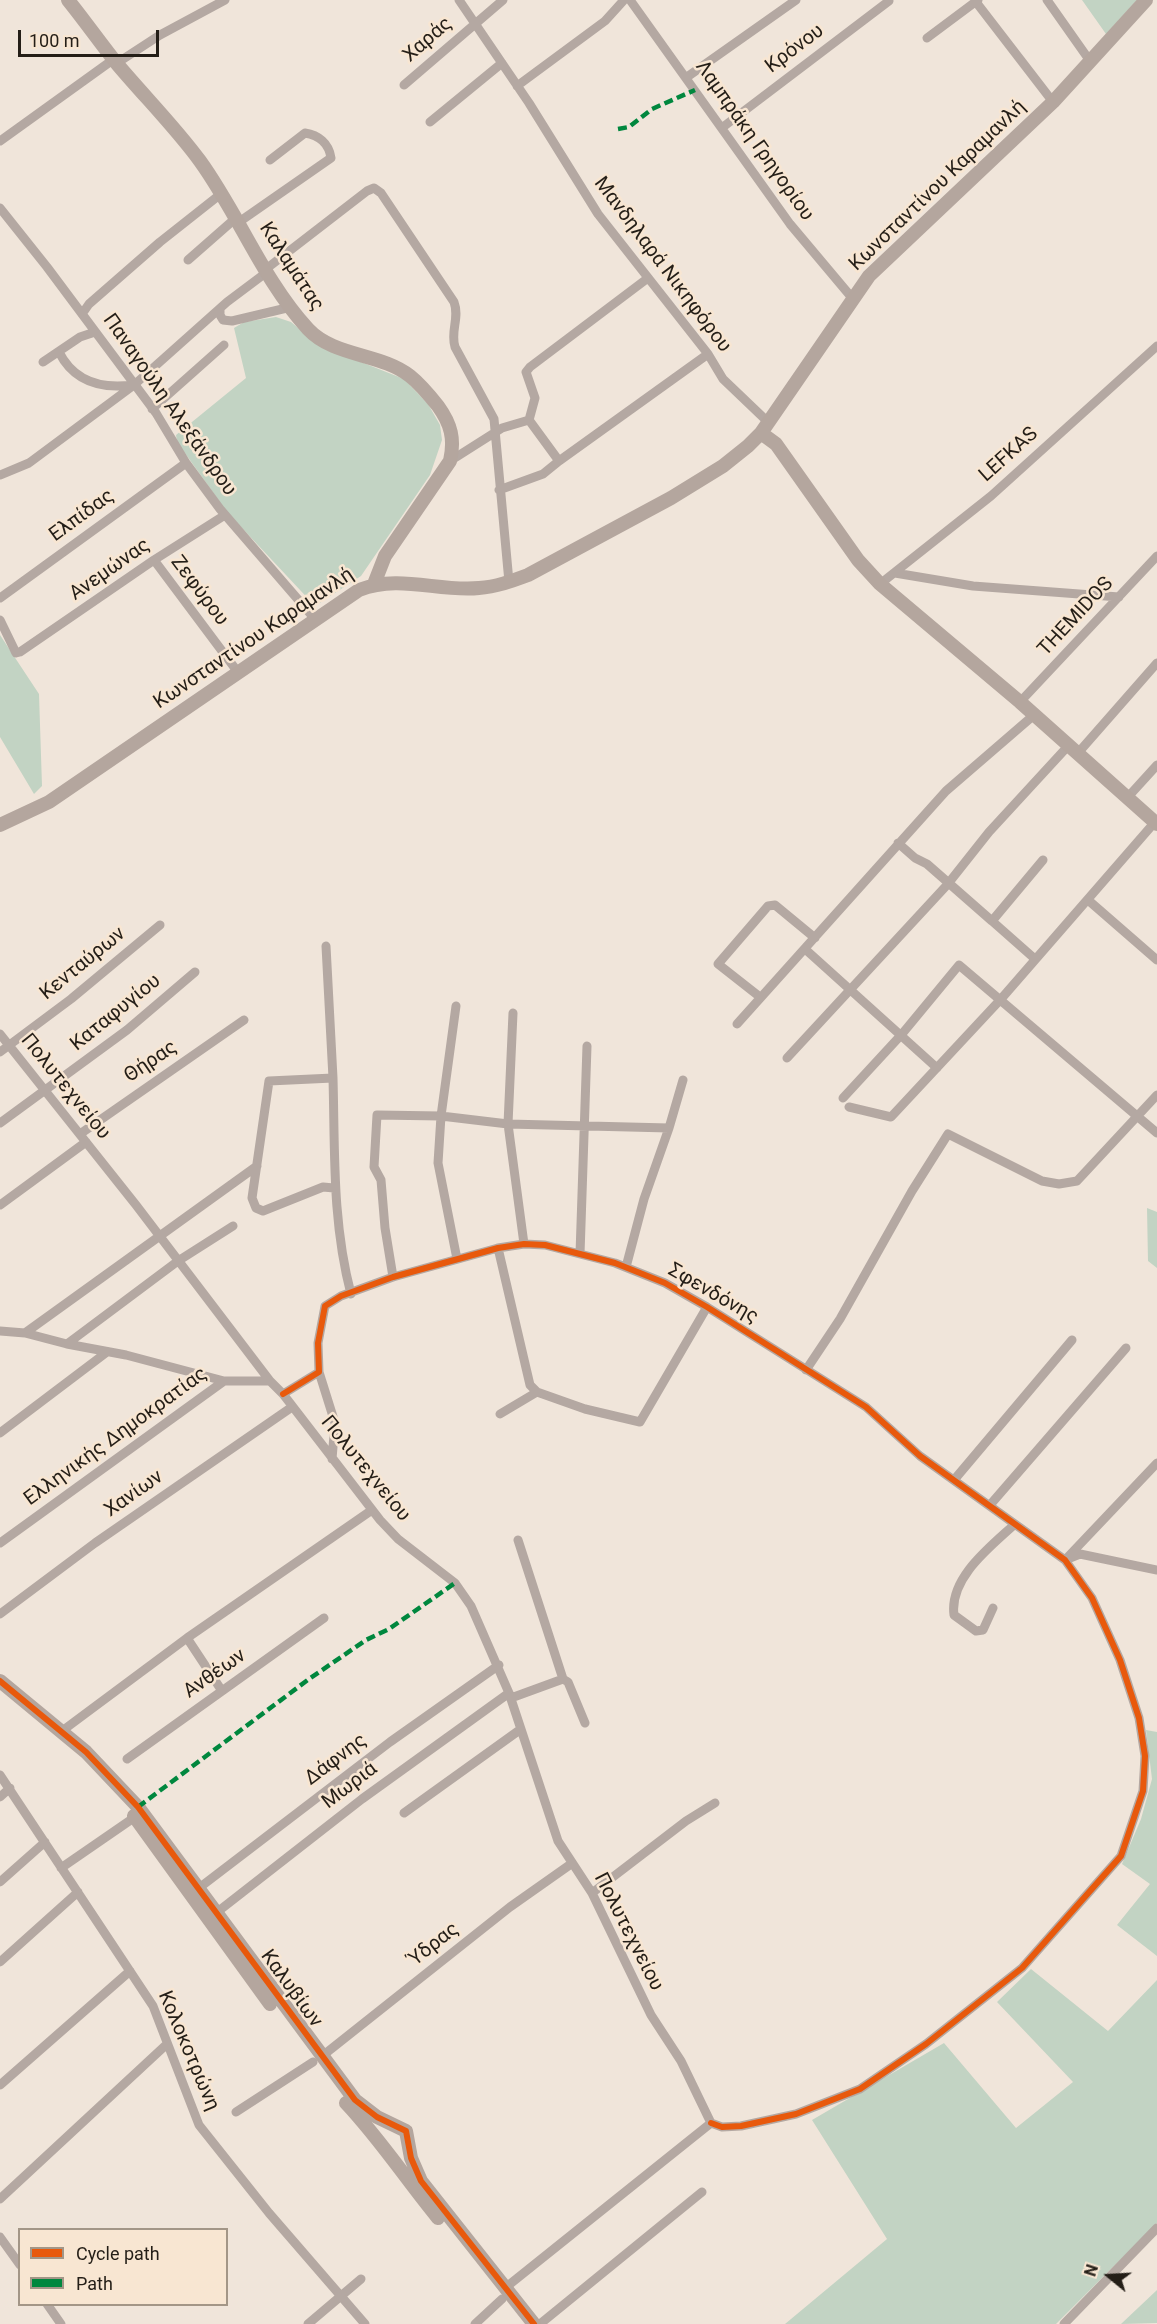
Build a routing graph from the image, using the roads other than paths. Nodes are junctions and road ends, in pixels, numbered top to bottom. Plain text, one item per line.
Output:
1 (68, 0) edge
2 (225, 0) edge
3 (459, 0) edge
4 (503, 0) edge
5 (630, 0) edge
6 (796, 0) edge
7 (1047, 0) edge
8 (1146, 0) edge
9 (889, 1) edge
10 (977, 1) edge
11 (475, 23) junction
12 (927, 38) dead end
13 (115, 61) junction
14 (1090, 61) junction
15 (502, 63) junction
16 (687, 77) junction
17 (404, 85) dead end
18 (517, 86) junction
19 (1053, 102) junction
20 (430, 122) dead end
21 (723, 127) junction
22 (0, 141) edge
23 (270, 160) dead end
24 (222, 194) junction
25 (0, 208) edge
26 (238, 220) junction
27 (188, 260) dead end
28 (267, 270) junction
29 (648, 278) junction
30 (853, 299) junction
31 (291, 307) junction
32 (220, 310) junction
33 (82, 314) junction
34 (95, 332) junction
35 (224, 345) dead end
36 (1157, 346) edge
37 (59, 352) junction
38 (708, 354) junction
39 (43, 362) dead end
40 (134, 385) junction
41 (152, 409) junction
42 (530, 420) junction
43 (765, 427) junction
44 (496, 432) junction
45 (450, 461) junction
46 (559, 461) junction
47 (186, 463) junction
48 (0, 475) edge
49 (499, 490) junction
50 (225, 515) junction
51 (1157, 556) edge
52 (154, 560) junction
53 (895, 573) junction
54 (509, 582) junction
55 (374, 584) junction
56 (880, 584) junction
57 (1119, 597) junction
58 (0, 598) edge
59 (314, 618) junction
60 (0, 621) edge
61 (1157, 663) edge
62 (237, 671) junction
63 (1020, 702) junction
64 (1034, 715) junction
65 (1073, 749) junction
66 (1157, 765) edge
67 (1127, 798) junction
68 (1156, 823) edge
69 (0, 825) edge
70 (898, 843) junction
71 (1043, 860) dead end
72 (948, 885) junction
73 (1088, 900) junction
74 (992, 921) junction
75 (160, 925) dead end
76 (815, 938) junction
77 (326, 946) dead end
78 (805, 949) junction
79 (1035, 959) junction
80 (1157, 960) edge
81 (195, 972) dead end
82 (850, 989) junction
83 (760, 998) junction
84 (1001, 999) junction
85 (456, 1006) dead end
86 (513, 1013) dead end
87 (244, 1020) dead end
88 (737, 1024) dead end
89 (0, 1034) edge
90 (902, 1034) junction
91 (8, 1046) junction
92 (587, 1046) dead end
93 (0, 1052) edge
94 (787, 1058) dead end
95 (938, 1068) junction
96 (333, 1078) junction
97 (683, 1080) dead end
98 (44, 1091) junction
99 (1157, 1095) edge
100 (843, 1098) dead end
101 (849, 1107) dead end
102 (441, 1116) junction
103 (1138, 1116) junction
104 (0, 1123) edge
105 (508, 1124) junction
106 (586, 1125) junction
107 (669, 1128) junction
108 (1157, 1133) edge
109 (80, 1134) junction
110 (86, 1142) junction
111 (256, 1166) junction
112 (334, 1188) junction
113 (0, 1205) edge
114 (233, 1226) dead end
115 (158, 1234) junction
116 (524, 1244) junction
117 (498, 1248) junction
118 (580, 1254) junction
119 (457, 1259) junction
120 (178, 1261) junction
121 (626, 1268) junction
122 (393, 1277) junction
123 (351, 1294) junction
124 (707, 1307) junction
125 (0, 1331) edge
126 (25, 1333) junction
127 (1072, 1340) dead end
128 (67, 1344) junction
129 (1126, 1348) dead end
130 (106, 1352) junction
131 (806, 1370) junction
132 (319, 1372) junction
133 (224, 1381) junction
134 (270, 1381) junction
135 (537, 1392) junction
136 (283, 1394) junction
137 (292, 1407) junction
138 (500, 1414) dead end
139 (0, 1433) edge
140 (332, 1459) junction
141 (1157, 1463) edge
142 (954, 1480) junction
143 (990, 1505) junction
144 (372, 1510) junction
145 (1015, 1524) junction
146 (518, 1540) dead end
147 (0, 1544) edge
148 (1065, 1560) junction
149 (1157, 1570) edge
150 (993, 1608) dead end
151 (0, 1614) edge
152 (324, 1618) dead end
153 (187, 1638) junction
154 (499, 1665) junction
155 (563, 1679) junction
156 (0, 1681) edge
157 (222, 1691) junction
158 (0, 1693) edge
159 (510, 1695) junction
160 (585, 1723) dead end
161 (521, 1729) junction
162 (62, 1731) junction
163 (127, 1759) dead end
164 (0, 1775) edge
165 (10, 1788) junction
166 (0, 1797) edge
167 (715, 1803) dead end
168 (404, 1813) dead end
169 (135, 1817) junction
170 (45, 1842) junction
171 (571, 1864) junction
172 (61, 1868) junction
173 (0, 1882) edge
174 (199, 1888) junction
175 (78, 1892) junction
176 (592, 1893) junction
177 (216, 1913) junction
178 (0, 1962) edge
179 (130, 1971) junction
180 (167, 2044) junction
181 (317, 2060) junction
182 (0, 2085) edge
183 (236, 2112) dead end
184 (711, 2123) junction
185 (393, 2125) junction
186 (409, 2140) junction
187 (379, 2141) junction
188 (388, 2153) junction
189 (702, 2192) dead end
190 (0, 2199) edge
191 (1157, 2228) edge
192 (0, 2237) edge
193 (18, 2262) edge
194 (361, 2279) dead end
195 (504, 2294) junction
196 (339, 2296) junction
197 (48, 2306) edge
198 (61, 2324) edge
199 (308, 2324) edge
200 (365, 2324) edge
201 (475, 2324) edge
202 (524, 2324) edge
203 (534, 2324) edge
204 (540, 2324) edge
205 (1064, 2324) edge

1 - 13 main road, Καλαμάτας
2 - 13 street
3 - 11 street, Μανδηλαρά Νικηφόρου
4 - 11 street, Χαράς
5 - 16 street, Λαμπράκη Γρηγορίου
5 - 18 street
6 - 16 street
7 - 14 street
8 - 14 main road, Κωνσταντίνου Καραμανλή
9 - 21 street, Κρόνου
10 - 12 street
10 - 19 street
11 - 15 street, Μανδηλαρά Νικηφόρου
11 - 17 street, Χαράς
13 - 22 street
13 - 24 main road, Καλαμάτας
14 - 19 main road, Κωνσταντίνου Καραμανλή
15 - 18 street, Μανδηλαρά Νικηφόρου
15 - 20 street
16 - 21 street, Λαμπράκη Γρηγορίου
18 - 29 street, Μανδηλαρά Νικηφόρου
19 - 30 main road, Κωνσταντίνου Καραμανλή
21 - 30 street, Λαμπράκη Γρηγορίου
23 - 26 street
24 - 26 main road, Καλαμάτας
24 - 33 street
25 - 33 street, Παναγούλη Αλεξάνδρου
26 - 27 street
26 - 28 main road, Καλαμάτας
28 - 31 main road, Καλαμάτας
28 - 32 street
28 - 44 street
29 - 38 street, Μανδηλαρά Νικηφόρου
29 - 42 street
30 - 43 main road, Κωνσταντίνου Καραμανλή
31 - 32 street
31 - 45 main road, Καλαμάτας
32 - 40 street
33 - 34 street, Παναγούλη Αλεξάνδρου
34 - 37 street
34 - 40 street, Παναγούλη Αλεξάνδρου
35 - 41 street
36 - 53 street, LEFKAS
37 - 39 street
37 - 40 street
38 - 43 street, Μανδηλαρά Νικηφόρου
38 - 46 street
40 - 41 street, Παναγούλη Αλεξάνδρου
40 - 48 street
41 - 47 street, Παναγούλη Αλεξάνδρου
42 - 44 street
42 - 46 street
43 - 54 main road, Κωνσταντίνου Καραμανλή
43 - 56 main road
44 - 45 street
44 - 49 street
45 - 55 main road
46 - 49 street
47 - 50 street, Παναγούλη Αλεξάνδρου
47 - 58 street, Ελπίδας
49 - 54 street
50 - 52 street, Ανεμώνας
50 - 59 street, Παναγούλη Αλεξάνδρου
51 - 57 street, THEMIDOS
52 - 60 street, Ανεμώνας
52 - 62 street, Ζεφύρου
53 - 56 street, LEFKAS
53 - 57 street
54 - 55 main road, Κωνσταντίνου Καραμανλή
55 - 59 main road, Κωνσταντίνου Καραμανλή
56 - 63 main road
57 - 63 street, THEMIDOS
59 - 62 main road, Κωνσταντίνου Καραμανλή
61 - 65 street
62 - 69 main road, Κωνσταντίνου Καραμανλή
63 - 64 main road
64 - 65 main road
64 - 70 street
65 - 67 main road
65 - 72 street
66 - 67 street
67 - 68 main road
68 - 73 street
70 - 72 street
70 - 76 street
71 - 74 street
72 - 74 street
72 - 82 street
73 - 79 street
73 - 80 street
74 - 79 street
75 - 91 street, Κενταύρων
76 - 78 street
76 - 83 street
77 - 96 street
78 - 82 street
78 - 83 street
79 - 84 street
81 - 98 street, Καταφυγίου
82 - 90 street
82 - 94 street
83 - 88 street
84 - 90 street
84 - 95 street
84 - 103 street
85 - 102 street
86 - 105 street
87 - 109 street, Θήρας
89 - 91 street, Πολυτεχνείου
90 - 95 street
90 - 100 street
91 - 93 street, Κενταύρων
91 - 98 street, Πολυτεχνείου
92 - 106 street
95 - 101 street
96 - 111 street
96 - 112 street
97 - 107 street
98 - 104 street, Καταφυγίου
98 - 109 street, Πολυτεχνείου
99 - 103 street
102 - 105 street
102 - 119 street
102 - 122 street
103 - 108 street
103 - 131 street
105 - 106 street
105 - 116 street
106 - 107 street
106 - 118 street
107 - 121 street
109 - 110 street, Πολυτεχνείου
110 - 113 street
110 - 115 street, Πολυτεχνείου
111 - 112 street
111 - 115 street
112 - 123 street
114 - 120 street
115 - 120 street, Πολυτεχνείου
115 - 126 street
116 - 117 street, Σφενδόνης
116 - 118 street, Σφενδόνης
117 - 119 street, Σφενδόνης
117 - 135 street
118 - 121 street, Σφενδόνης
119 - 122 street, Σφενδόνης
120 - 128 street
120 - 134 street, Πολυτεχνείου
121 - 124 street, Σφενδόνης
122 - 123 street, Σφενδόνης
123 - 132 street, Σφενδόνης
124 - 131 street, Σφενδόνης
124 - 135 street
125 - 126 street
126 - 128 street
127 - 142 street
128 - 130 street
129 - 143 street
130 - 133 street
130 - 139 street
131 - 142 street, Σφενδόνης
132 - 136 street
132 - 140 street
133 - 134 street
133 - 147 street, Ελληνικής Δημοκρατίας
134 - 136 street, Πολυτεχνείου
135 - 138 street
136 - 137 street, Πολυτεχνείου
137 - 140 street, Πολυτεχνείου
137 - 151 street, Χανίων
140 - 144 street, Πολυτεχνείου
141 - 148 street
142 - 143 street, Σφενδόνης
143 - 145 street, Σφενδόνης
144 - 153 street
144 - 154 street, Πολυτεχνείου
145 - 148 street, Σφενδόνης
145 - 150 street
146 - 155 street
148 - 149 street
148 - 184 street, Σφενδόνης
152 - 157 street, Ανθέων
153 - 157 street
153 - 162 street
154 - 159 street, Πολυτεχνείου
154 - 174 street, Δάφνης
155 - 159 street, Μωριά
155 - 160 street
156 - 162 main road, Καλυβίων
157 - 163 street, Ανθέων
158 - 169 main road, Καλυβίων
159 - 161 street, Πολυτεχνείου
159 - 177 street, Μωριά
161 - 168 street
161 - 171 street, Πολυτεχνείου
162 - 174 main road, Καλυβίων
164 - 165 street, Κολοκοτρώνη
165 - 166 street
165 - 170 street, Κολοκοτρώνη
167 - 176 street
169 - 172 street
169 - 181 main road, Καλυβίων
170 - 172 street, Κολοκοτρώνη
170 - 173 street
171 - 176 street, Πολυτεχνείου
171 - 181 street, Ύδρας
172 - 175 street, Κολοκοτρώνη
174 - 177 main road, Καλυβίων
175 - 178 street
175 - 179 street, Κολοκοτρώνη
176 - 184 street, Πολυτεχνείου
177 - 181 main road, Καλυβίων
179 - 180 street, Κολοκοτρώνη
179 - 182 street
180 - 190 street
180 - 196 street, Κολοκοτρώνη
181 - 183 street, Ύδρας
181 - 185 main road, Καλυβίων
181 - 187 main road, Καλυβίων
184 - 195 street
185 - 186 main road, Καλυβίων
185 - 187 main road
186 - 188 main road
186 - 195 main road, Καλυβίων
187 - 188 main road, Καλυβίων
188 - 195 main road, Καλυβίων
189 - 204 street
191 - 205 street
192 - 193 street
194 - 196 street
195 - 201 street
195 - 202 main road, Καλυβίων
195 - 203 main road, Καλυβίων
196 - 199 street
196 - 200 street, Κολοκοτρώνη
197 - 198 street

